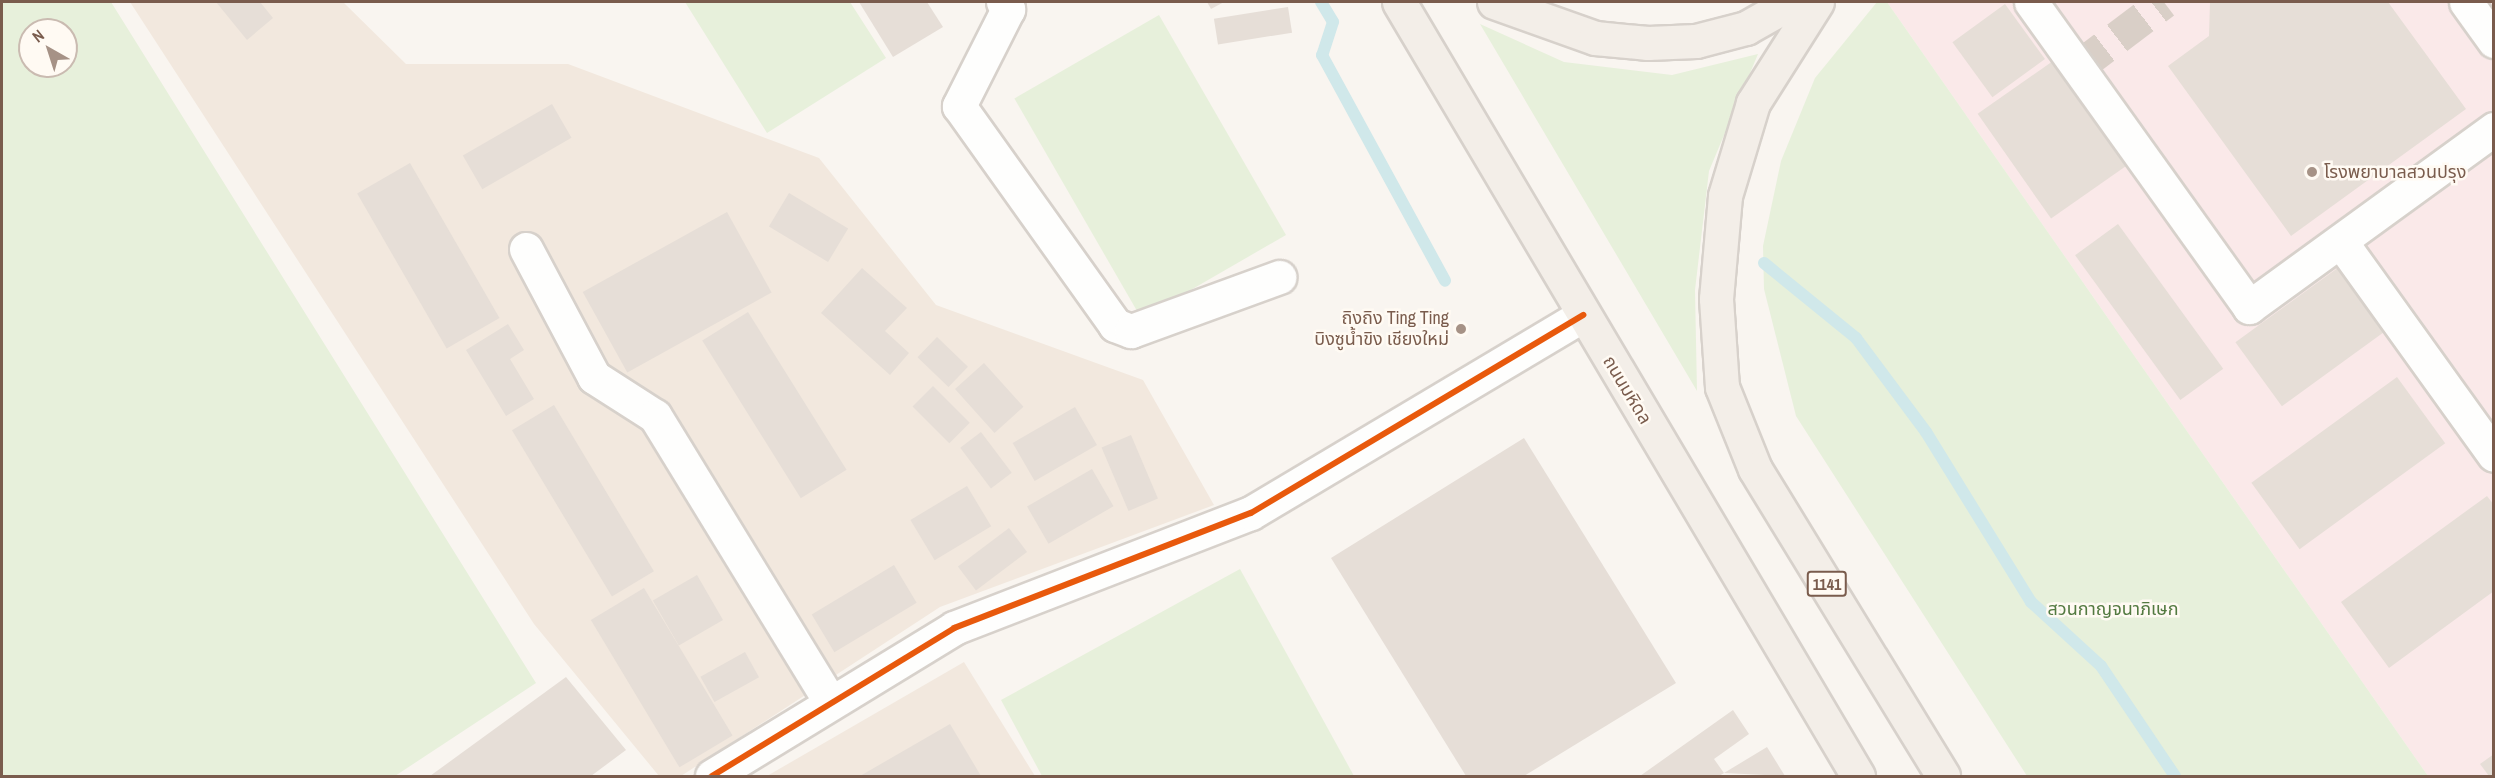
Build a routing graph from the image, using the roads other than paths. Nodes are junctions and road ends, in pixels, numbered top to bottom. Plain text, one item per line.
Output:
1 (1004, 2) edge
2 (1399, 2) edge
3 (1494, 2) edge
4 (1792, 2) edge
5 (1817, 2) edge
6 (2031, 2) edge
7 (2466, 2) edge
8 (2493, 41) edge
9 (2493, 129) edge
10 (2341, 242) junction
11 (526, 249) dead end
12 (1279, 277) dead end
13 (1583, 315) junction
14 (2493, 455) edge
15 (829, 700) junction
16 (712, 777) edge
17 (1858, 777) edge
18 (1943, 777) edge

1 - 12 street
2 - 13 main road, ถนนมหิดล
3 - 4 main road
5 - 18 main road, 1141
6 - 10 street
7 - 8 street
9 - 10 street
10 - 14 street
11 - 15 street
13 - 15 street
13 - 17 main road, ถนนมหิดล
15 - 16 street

